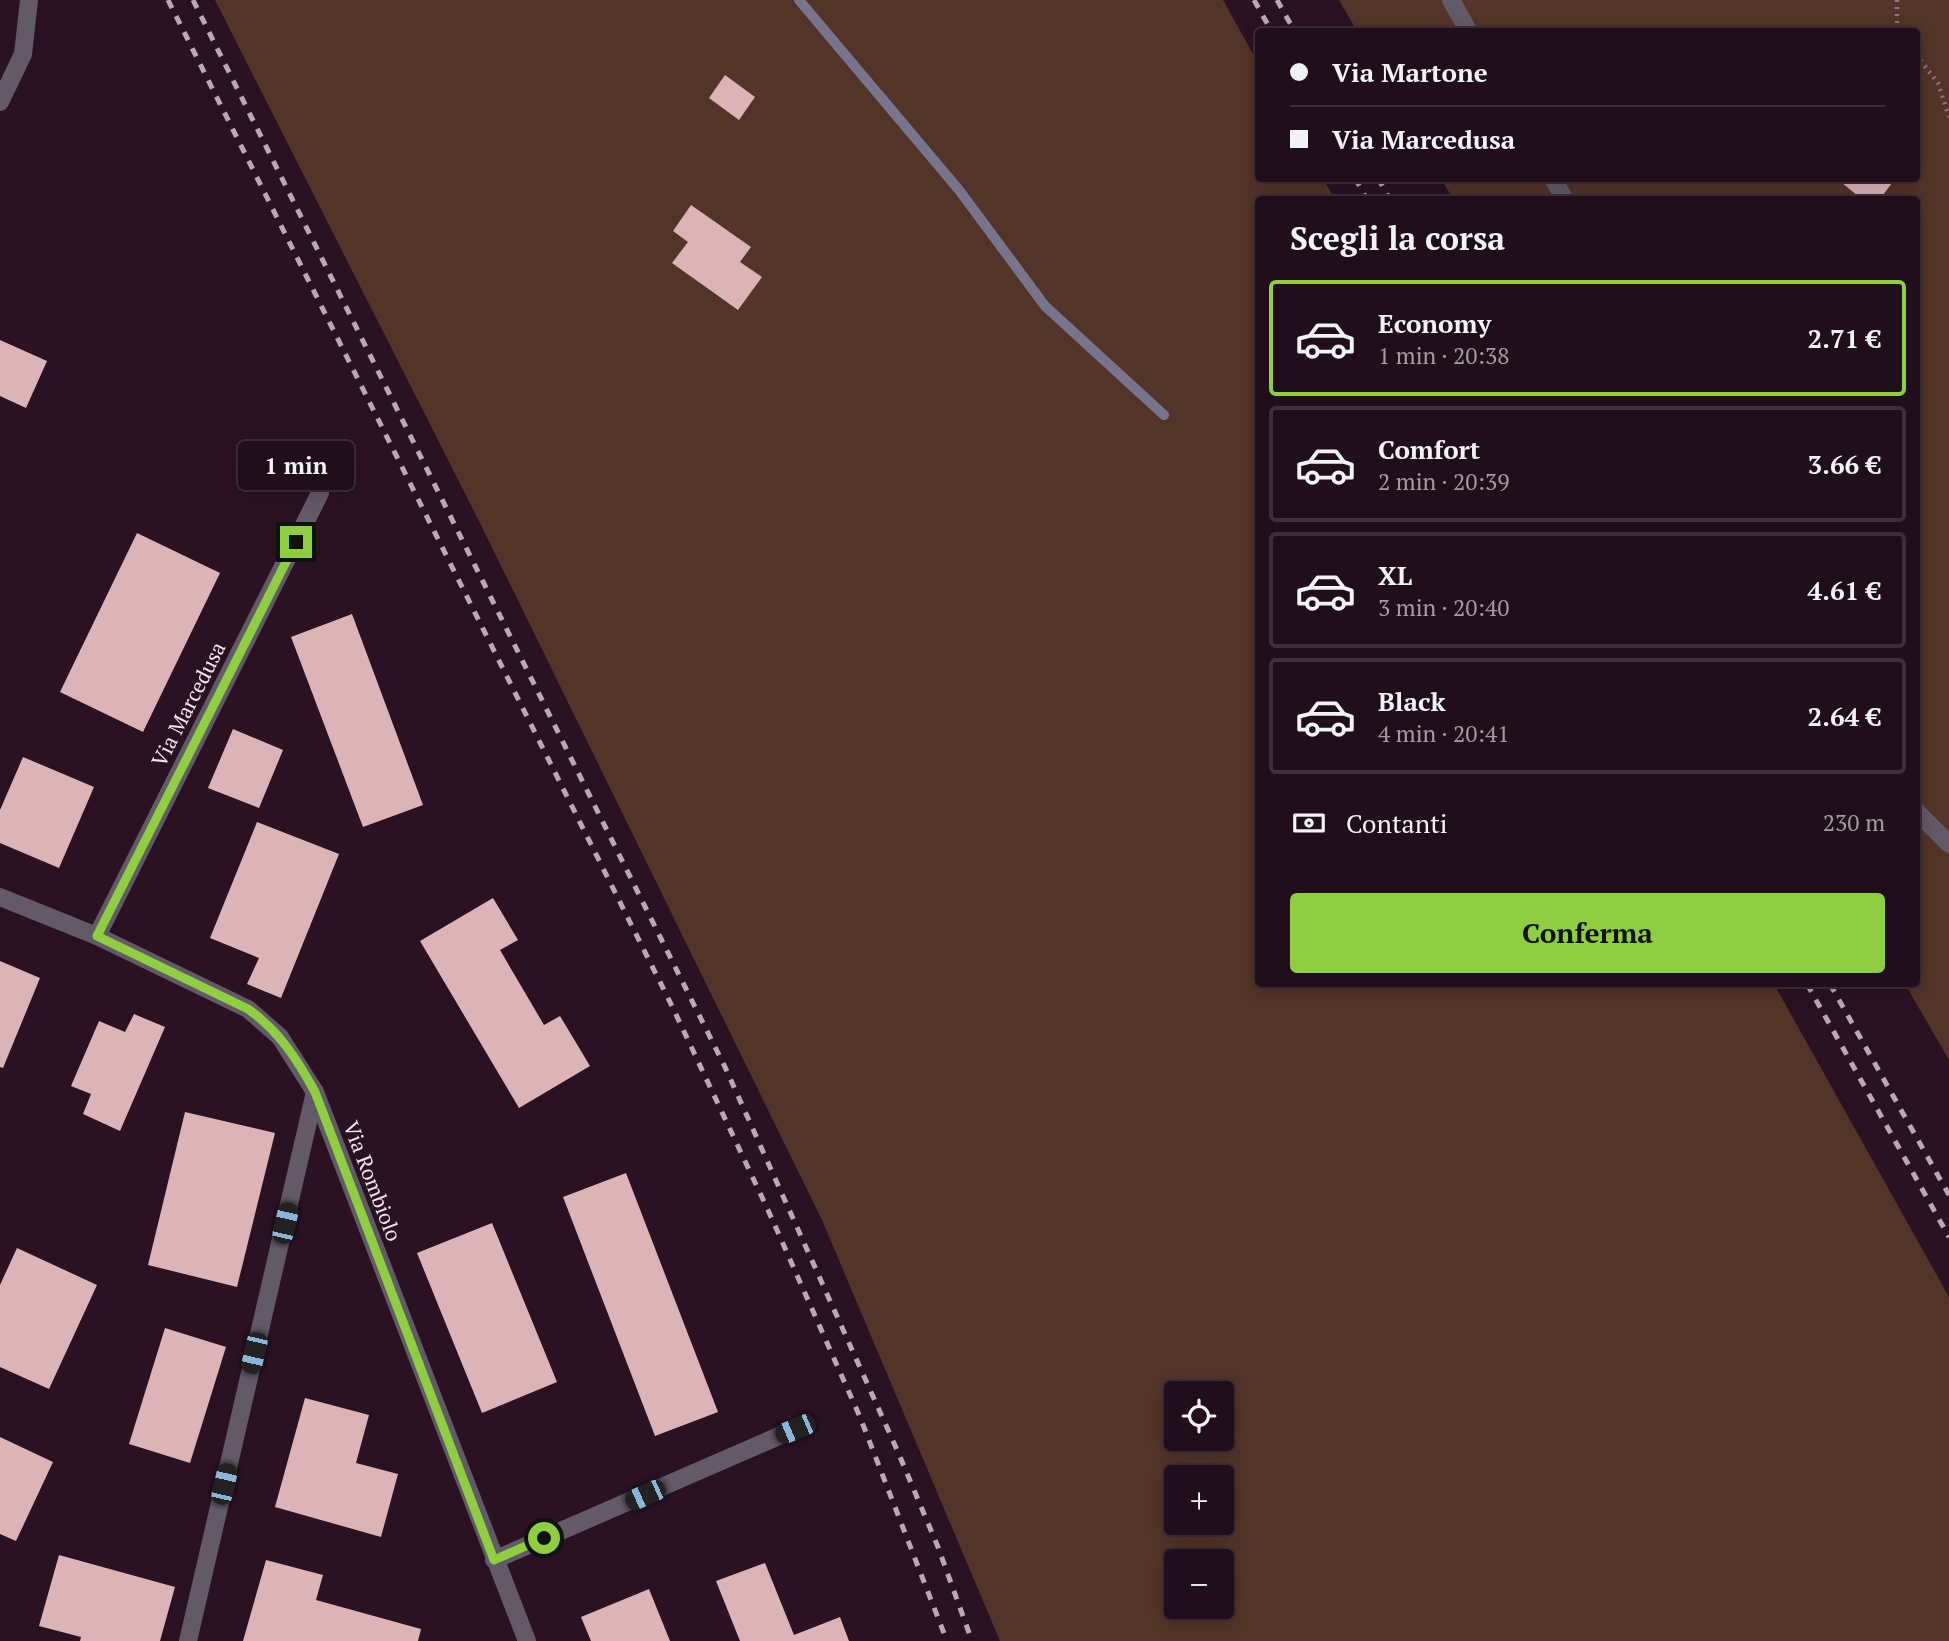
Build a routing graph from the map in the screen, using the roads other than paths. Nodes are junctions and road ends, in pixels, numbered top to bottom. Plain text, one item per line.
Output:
1 (29, 0) edge
2 (1451, 0) edge
3 (1467, 28) edge
4 (0, 102) edge
5 (320, 493) dead end
6 (1920, 815) edge
7 (1949, 844) edge
8 (0, 897) edge
9 (97, 936) junction
10 (315, 1092) junction
11 (795, 1429) dead end
12 (494, 1560) junction
13 (188, 1641) edge
14 (527, 1641) edge

1 - 4 street
2 - 3 street
5 - 9 street, Via Marcedusa
6 - 7 street
8 - 9 street, Via Rombiolo
9 - 10 street, Via Rombiolo
10 - 12 street, Via Rombiolo
10 - 13 street
11 - 12 street
12 - 14 street, Via Rombiolo

